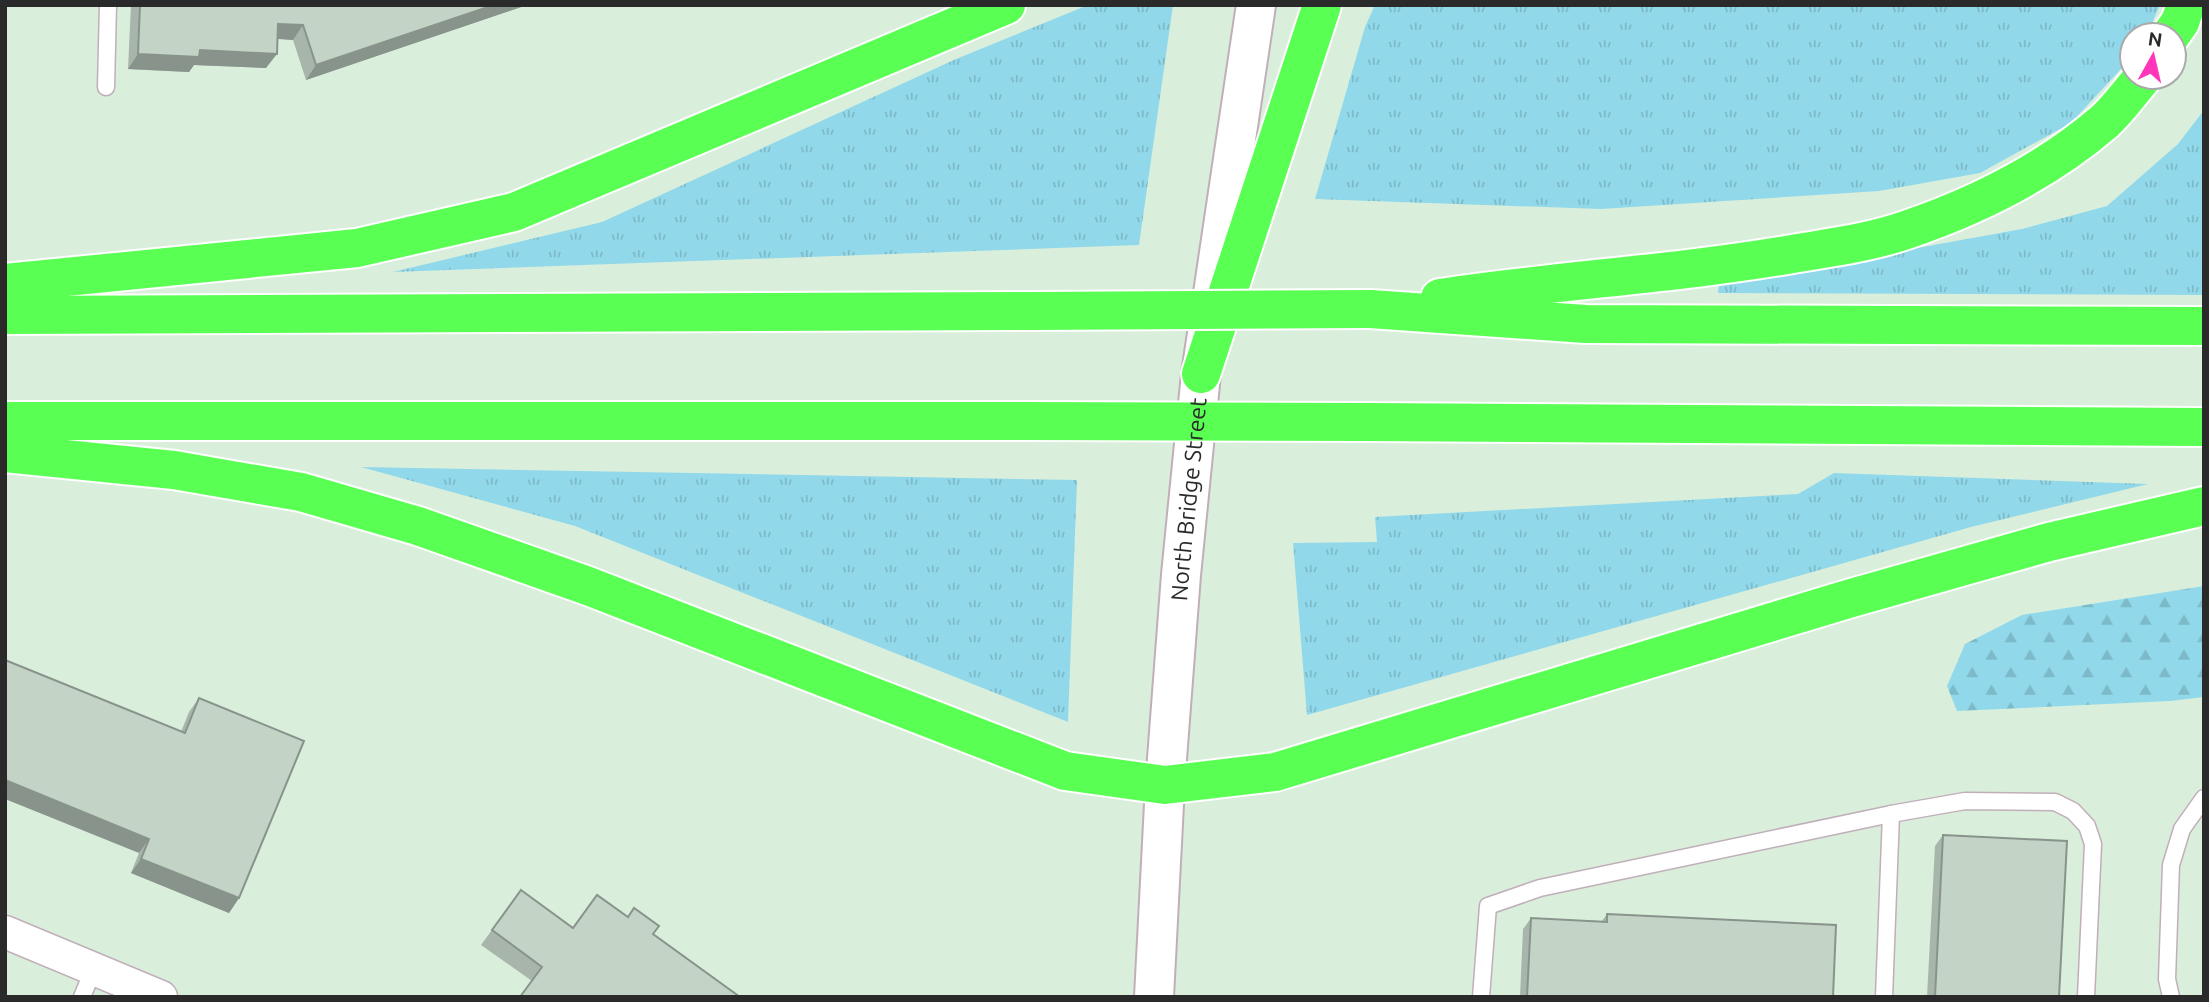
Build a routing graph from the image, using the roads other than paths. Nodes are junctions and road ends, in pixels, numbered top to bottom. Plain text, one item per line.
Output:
1 (108, 5) edge
2 (1006, 5) edge
3 (1256, 5) edge
4 (1322, 5) edge
5 (2186, 5) edge
6 (2178, 21) edge
7 (106, 87) dead end
8 (2131, 91) edge
9 (5, 283) edge
10 (1370, 309) junction
11 (5, 315) edge
12 (2204, 326) edge
13 (1201, 374) junction
14 (5, 421) edge
15 (2204, 427) edge
16 (5, 453) edge
17 (2204, 506) edge
18 (1165, 785) junction
19 (2204, 799) edge
20 (1891, 814) junction
21 (5, 932) edge
22 (88, 983) edge
23 (161, 997) edge
24 (1154, 997) edge
25 (1481, 997) edge
26 (1884, 997) edge
27 (2086, 997) edge
28 (2171, 997) edge

1 - 7 lane
2 - 9 highway
3 - 13 main road, North Bridge Street
4 - 13 highway
5 - 6 highway
8 - 10 highway
10 - 11 highway, bridge
10 - 12 highway
13 - 18 main road, North Bridge Street
14 - 15 highway, bridge
16 - 18 highway
17 - 18 highway
18 - 24 main road, North Bridge Street
19 - 28 lane
20 - 25 lane
20 - 26 lane
20 - 27 lane
21 - 22 street
22 - 23 street

